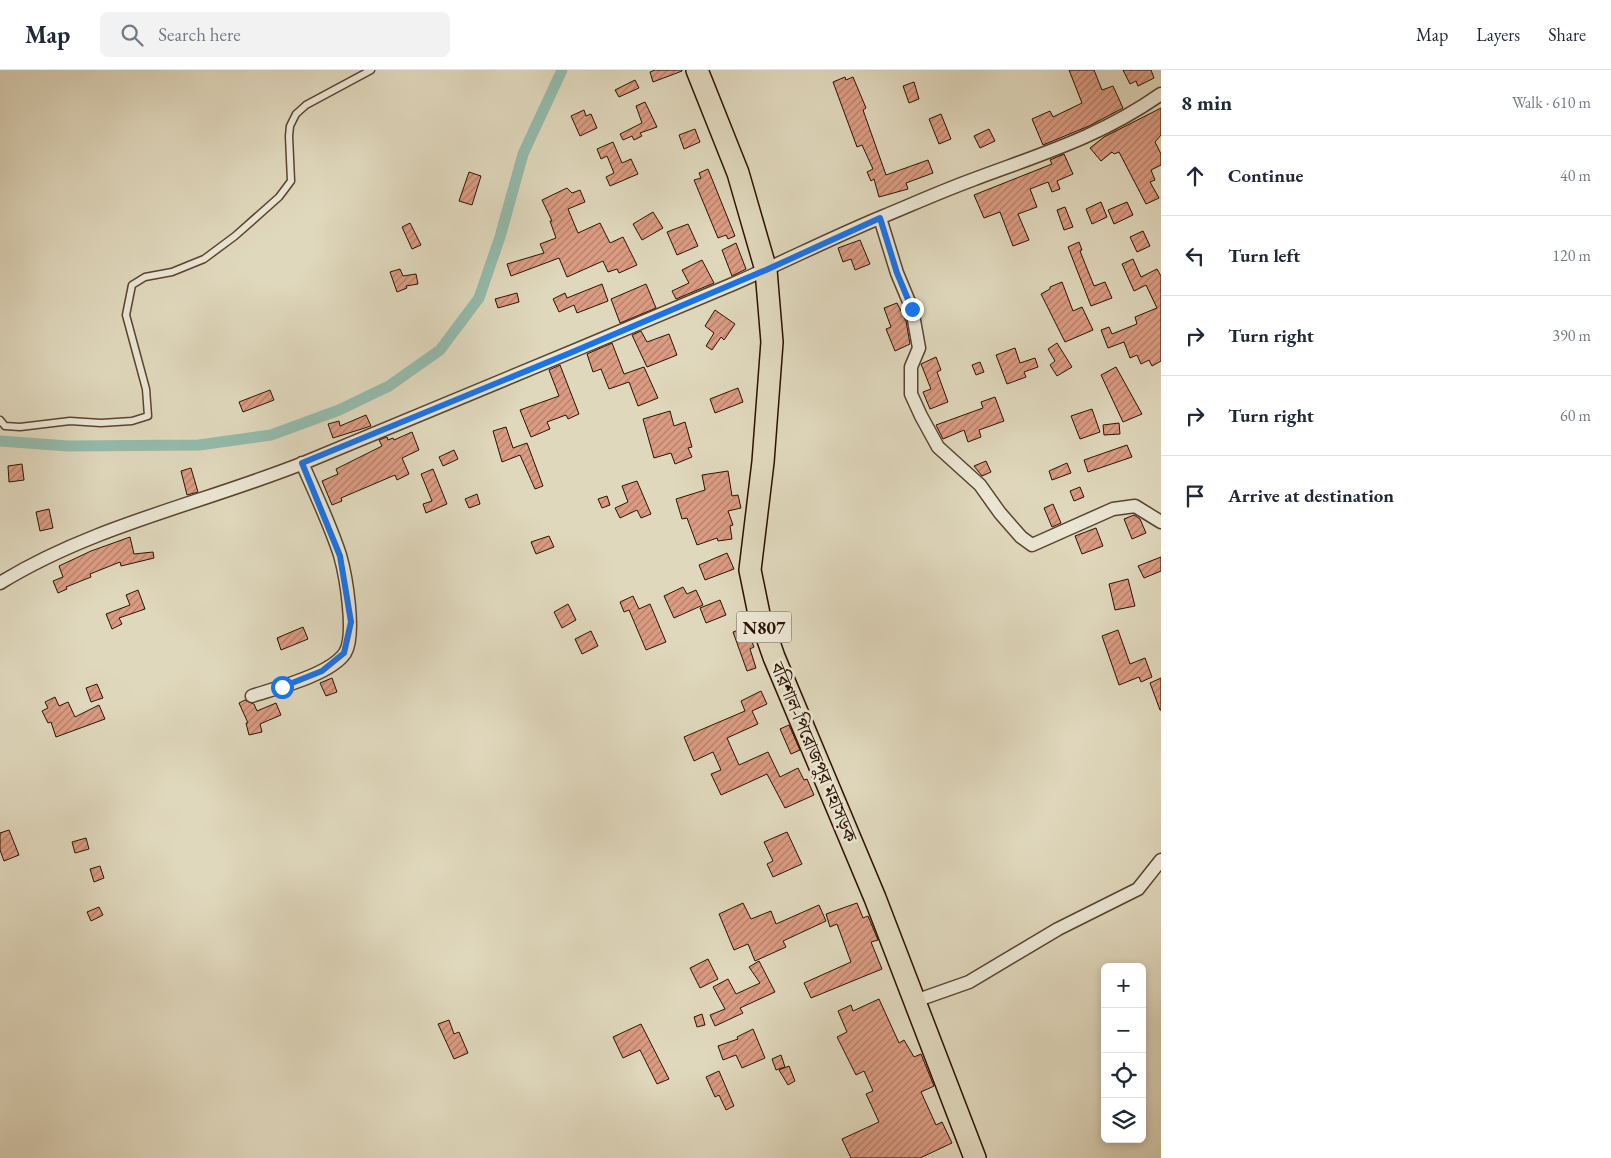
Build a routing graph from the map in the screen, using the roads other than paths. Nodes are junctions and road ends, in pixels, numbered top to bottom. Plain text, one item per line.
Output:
1 (371, 70) edge
2 (696, 70) edge
3 (1161, 94) edge
4 (880, 218) junction
5 (766, 270) junction
6 (0, 420) edge
7 (302, 463) junction
8 (1161, 522) edge
9 (0, 583) edge
10 (252, 696) dead end
11 (1161, 860) edge
12 (915, 1001) junction
13 (975, 1158) edge

1 - 6 lane
2 - 5 highway, বরিশাল-পিরোজপুর মহাসড়ক / N807
3 - 4 street
4 - 5 street
4 - 8 street
5 - 7 street
5 - 12 highway, বরিশাল-পিরোজপুর মহাসড়ক / N807
7 - 9 street
7 - 10 street
11 - 12 street
12 - 13 highway, বরিশাল-পিরোজপুর মহাসড়ক / N807

